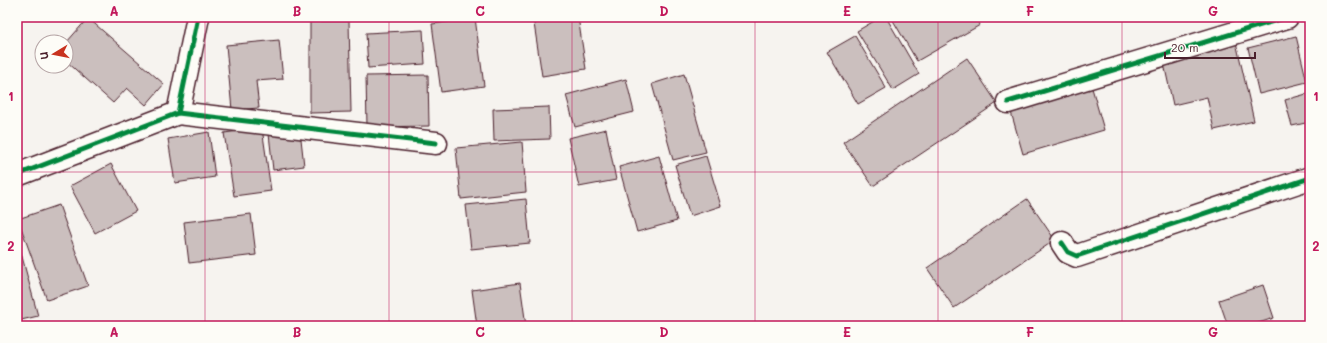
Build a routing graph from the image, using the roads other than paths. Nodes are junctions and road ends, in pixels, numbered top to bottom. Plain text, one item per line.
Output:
1 (198, 17) edge
2 (1287, 17) edge
3 (1008, 102) dead end
4 (178, 113) junction
5 (436, 143) dead end
6 (17, 175) edge
7 (1310, 178) edge
8 (1062, 243) dead end

1 - 4 street
2 - 3 street
4 - 5 street
4 - 6 street
7 - 8 street

